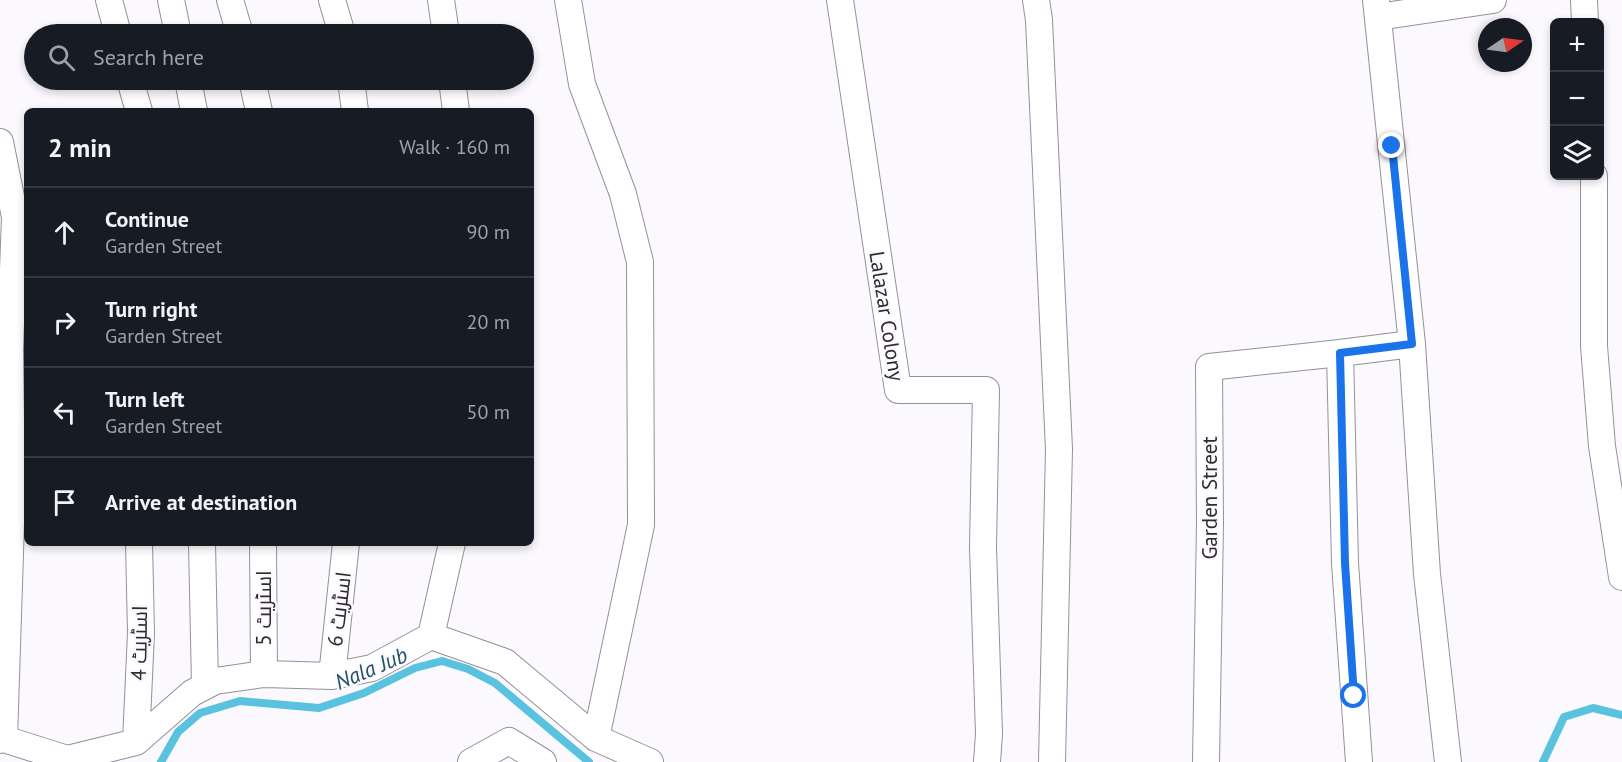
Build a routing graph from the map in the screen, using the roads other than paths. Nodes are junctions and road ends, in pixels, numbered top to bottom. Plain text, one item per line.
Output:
1 (109, 0) edge
2 (171, 0) edge
3 (230, 0) edge
4 (332, 0) edge
5 (441, 0) edge
6 (567, 0) edge
7 (840, 0) edge
8 (1036, 0) edge
9 (1493, 0) edge
10 (1584, 0) edge
11 (1377, 8) edge
12 (1585, 18) edge
13 (115, 24) edge
14 (176, 24) edge
15 (237, 24) edge
16 (339, 24) edge
17 (445, 24) edge
18 (133, 90) edge
19 (190, 90) edge
20 (254, 90) edge
21 (352, 90) edge
22 (453, 90) edge
23 (138, 108) edge
24 (193, 108) edge
25 (258, 108) edge
26 (355, 108) edge
27 (456, 108) edge
28 (0, 142) edge
29 (1594, 180) edge
30 (1412, 344) junction
31 (1340, 353) junction
32 (139, 546) edge
33 (202, 546) edge
34 (263, 546) edge
35 (346, 546) edge
36 (451, 546) edge
37 (1622, 577) edge
38 (431, 636) junction
39 (264, 674) junction
40 (332, 676) junction
41 (205, 686) junction
42 (596, 738) junction
43 (2, 740) edge
44 (136, 742) junction
45 (471, 762) edge
46 (543, 762) edge
47 (650, 762) edge
48 (987, 762) edge
49 (1052, 762) edge
50 (1206, 762) edge
51 (1359, 762) edge
52 (1448, 762) edge

1 - 13 street
2 - 14 street
3 - 15 street
4 - 16 street
5 - 17 street
6 - 42 street
7 - 48 street, Lalazar Colony
8 - 49 street
9 - 11 street
10 - 12 street
11 - 30 street
18 - 23 street
19 - 24 street
20 - 25 street
21 - 26 street
22 - 27 street
28 - 43 street
29 - 37 street
30 - 31 street, Garden Street
30 - 52 street
31 - 50 street, Garden Street
31 - 51 street
32 - 44 street, اسٹریٹ 4
33 - 41 street
34 - 39 street, اسٹریٹ 5
35 - 40 street, اسٹریٹ 6
36 - 38 street
38 - 40 street
38 - 42 street
39 - 40 street
39 - 41 street
41 - 44 street
42 - 47 street
43 - 44 street
45 - 46 street

